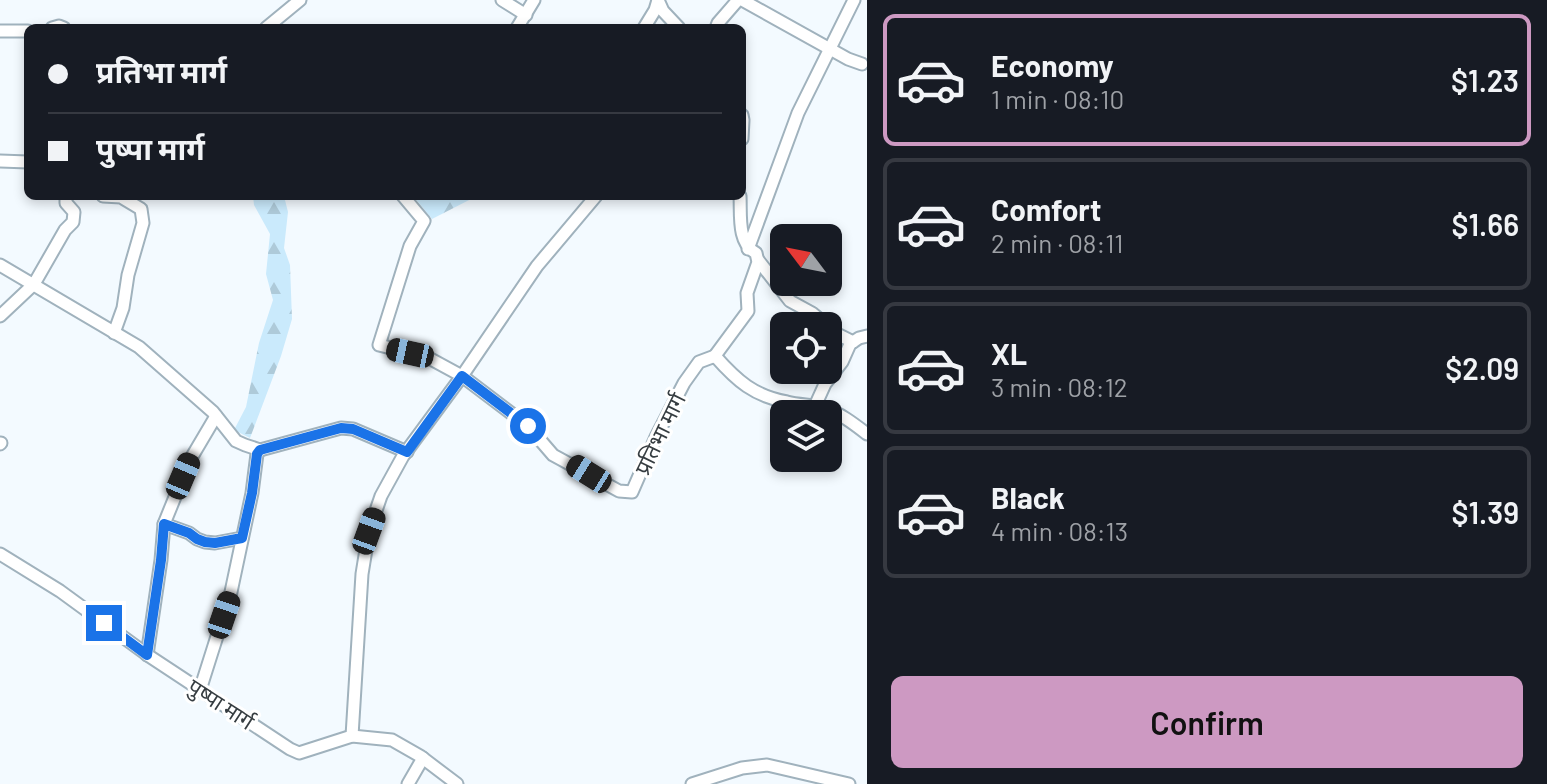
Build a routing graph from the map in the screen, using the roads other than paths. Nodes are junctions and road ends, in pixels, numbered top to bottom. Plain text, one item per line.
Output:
1 (300, 0) edge
2 (502, 0) edge
3 (534, 0) edge
4 (658, 0) edge
5 (740, 0) edge
6 (854, 0) edge
7 (526, 15) junction
8 (271, 24) edge
9 (520, 24) edge
10 (646, 24) edge
11 (675, 24) edge
12 (719, 24) edge
13 (0, 31) edge
14 (24, 31) edge
15 (830, 49) junction
16 (862, 64) dead end
17 (0, 161) edge
18 (24, 162) edge
19 (66, 200) edge
20 (126, 200) edge
21 (406, 200) edge
22 (593, 200) edge
23 (740, 200) edge
24 (748, 249) junction
25 (758, 260) junction
26 (0, 265) edge
27 (34, 284) junction
28 (0, 316) edge
29 (114, 333) junction
30 (867, 336) edge
31 (853, 342) junction
32 (714, 357) junction
33 (462, 376) junction
34 (778, 400) edge
35 (818, 400) edge
36 (216, 416) junction
37 (842, 416) edge
38 (867, 434) edge
39 (260, 450) junction
40 (407, 452) junction
41 (164, 524) junction
42 (242, 538) junction
43 (0, 554) edge
44 (147, 655) junction
45 (200, 690) junction
46 (352, 736) junction
47 (423, 758) junction
48 (408, 784) edge
49 (457, 784) edge
50 (692, 784) edge
51 (849, 784) edge

1 - 8 street
2 - 7 street
3 - 7 street
4 - 10 street
4 - 11 street
5 - 12 street
5 - 15 street
6 - 15 street
7 - 9 street
13 - 14 street
15 - 16 street
15 - 24 street
17 - 18 street
19 - 27 street
20 - 29 street
21 - 33 street
22 - 33 street
23 - 24 street
24 - 25 street
25 - 31 street
25 - 32 street
26 - 27 street
27 - 28 street
27 - 29 street
29 - 36 street
30 - 31 street
31 - 35 street
32 - 33 street, प्रतिभा मार्ग
32 - 34 street
33 - 40 street
36 - 39 street
36 - 41 street
37 - 38 street
39 - 40 street
39 - 42 street
40 - 46 street
41 - 42 street
41 - 44 street
42 - 45 street
43 - 44 street, पुष्पा मार्ग
44 - 45 street, पुष्पा मार्ग
45 - 46 street, पुष्पा मार्ग
46 - 47 street, पुष्पा मार्ग
47 - 48 street
47 - 49 street, पुष्पा मार्ग
50 - 51 street

